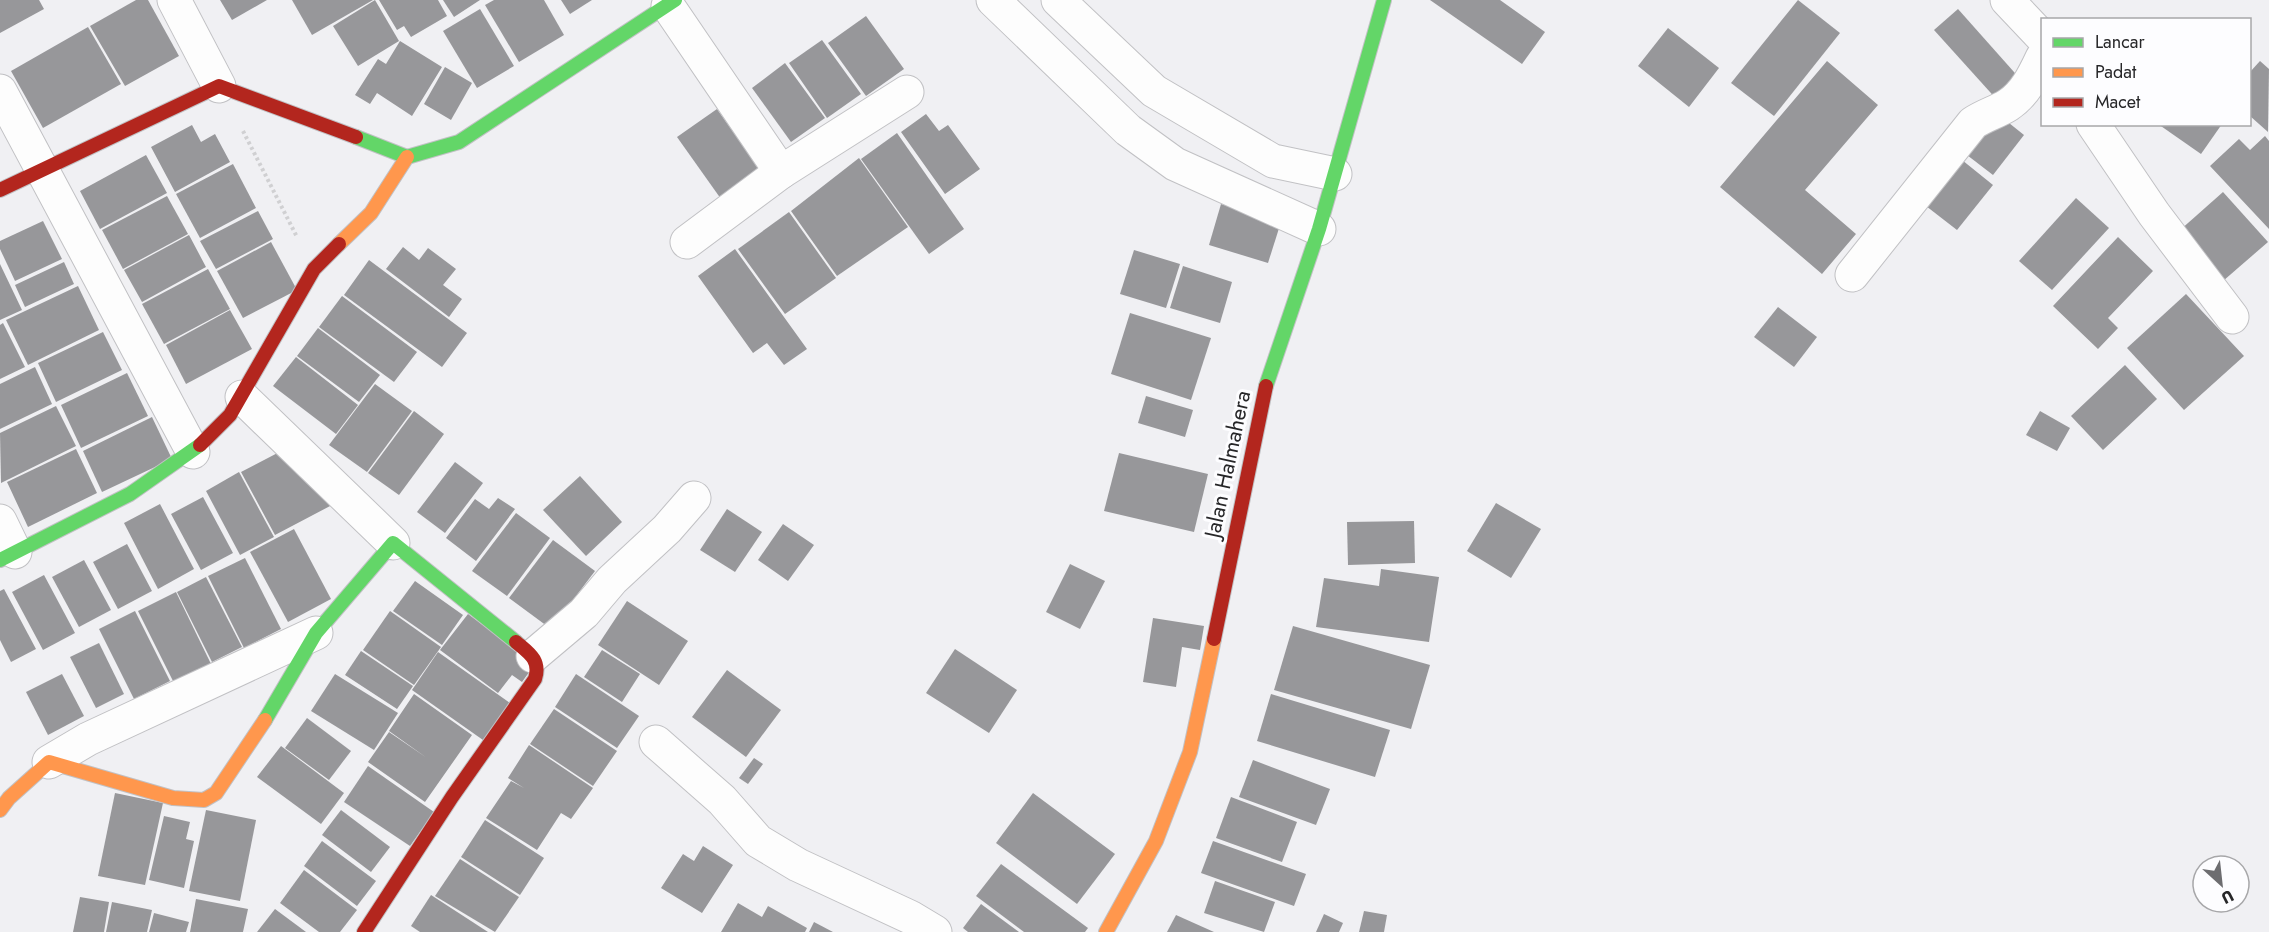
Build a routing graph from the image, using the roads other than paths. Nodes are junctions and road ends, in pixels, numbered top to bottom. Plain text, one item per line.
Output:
1 (174, 0) edge
2 (993, 0) edge
3 (1058, 0) edge
4 (1384, 0) edge
5 (2007, 0) edge
6 (672, 3) edge
7 (2041, 35) edge
8 (2041, 62) edge
9 (219, 86) junction
10 (0, 91) edge
11 (907, 92) dead end
12 (2094, 126) edge
13 (407, 158) junction
14 (43, 169) junction
15 (781, 172) junction
16 (1335, 174) junction
17 (0, 190) edge
18 (1319, 229) junction
19 (687, 242) dead end
20 (1852, 274) dead end
21 (2232, 317) dead end
22 (242, 397) junction
23 (193, 452) junction
24 (694, 498) dead end
25 (0, 521) edge
26 (393, 543) junction
27 (8, 556) edge
28 (316, 633) junction
29 (533, 656) junction
30 (656, 742) dead end
31 (49, 762) junction
32 (0, 810) edge
33 (364, 932) edge
34 (935, 932) edge
35 (1106, 932) edge

1 - 9 street
2 - 18 street
3 - 16 street
4 - 16 street, Jalan Halmahera
5 - 7 street
6 - 13 street
6 - 15 street
8 - 20 street
9 - 13 street
9 - 14 street
10 - 14 street
11 - 15 street
12 - 21 street
13 - 22 street
14 - 17 street
14 - 23 street
15 - 19 street
16 - 18 street, Jalan Halmahera
18 - 35 street, Jalan Halmahera
22 - 23 street
22 - 26 street
23 - 27 street
24 - 29 street
25 - 27 street
26 - 28 street
26 - 29 street
28 - 31 street
28 - 31 street
29 - 33 street
30 - 34 street
31 - 32 street

